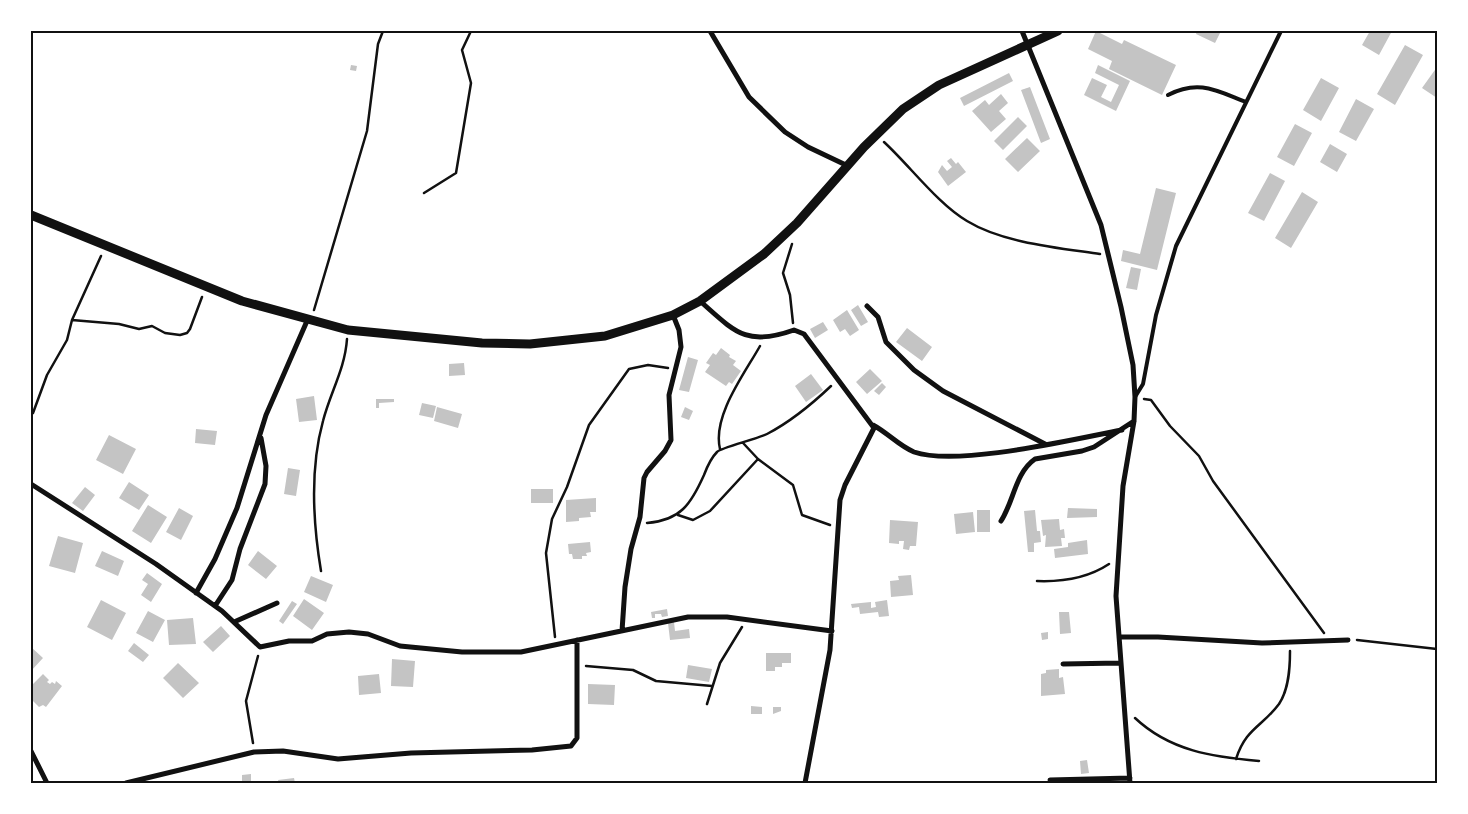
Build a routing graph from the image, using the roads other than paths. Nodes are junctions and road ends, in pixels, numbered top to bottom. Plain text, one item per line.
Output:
1 (710, 31) edge
2 (1022, 31) edge
3 (1057, 31) edge
4 (1281, 31) edge
5 (1027, 44) junction
6 (1168, 94) dead end
7 (1246, 102) junction
8 (848, 166) junction
9 (31, 215) edge
10 (700, 301) junction
11 (867, 306) dead end
12 (672, 315) junction
13 (308, 321) junction
14 (1135, 396) junction
15 (1134, 421) junction
16 (873, 424) junction
17 (1122, 430) junction
18 (260, 435) junction
19 (1045, 444) junction
20 (31, 484) edge
21 (1001, 521) dead end
22 (196, 593) junction
23 (277, 603) dead end
24 (215, 606) junction
25 (234, 622) junction
26 (622, 631) junction
27 (832, 631) junction
28 (1119, 637) junction
29 (577, 640) junction
30 (1348, 640) road end
31 (1120, 663) junction
32 (1063, 664) dead end
33 (31, 751) edge
34 (1050, 780) dead end
35 (1130, 781) edge
36 (47, 783) edge
37 (126, 783) edge
38 (805, 783) edge

1 - 8 street
2 - 5 street
3 - 5 street
4 - 7 lane
5 - 8 street
5 - 14 street
6 - 7 lane
7 - 14 lane
8 - 10 street
9 - 13 street
10 - 12 street
10 - 16 street
11 - 19 street
12 - 13 street
12 - 26 street
13 - 18 street
14 - 15 street
15 - 17 street
15 - 28 street
16 - 19 street
16 - 27 street
17 - 19 street
17 - 21 street
18 - 22 street
18 - 24 street
20 - 22 street
22 - 24 street
23 - 25 street
24 - 25 street
25 - 29 street
26 - 27 street
26 - 29 street
27 - 38 street
28 - 30 street
28 - 31 street
29 - 37 street
31 - 32 street
31 - 35 street
33 - 36 street
34 - 35 street

